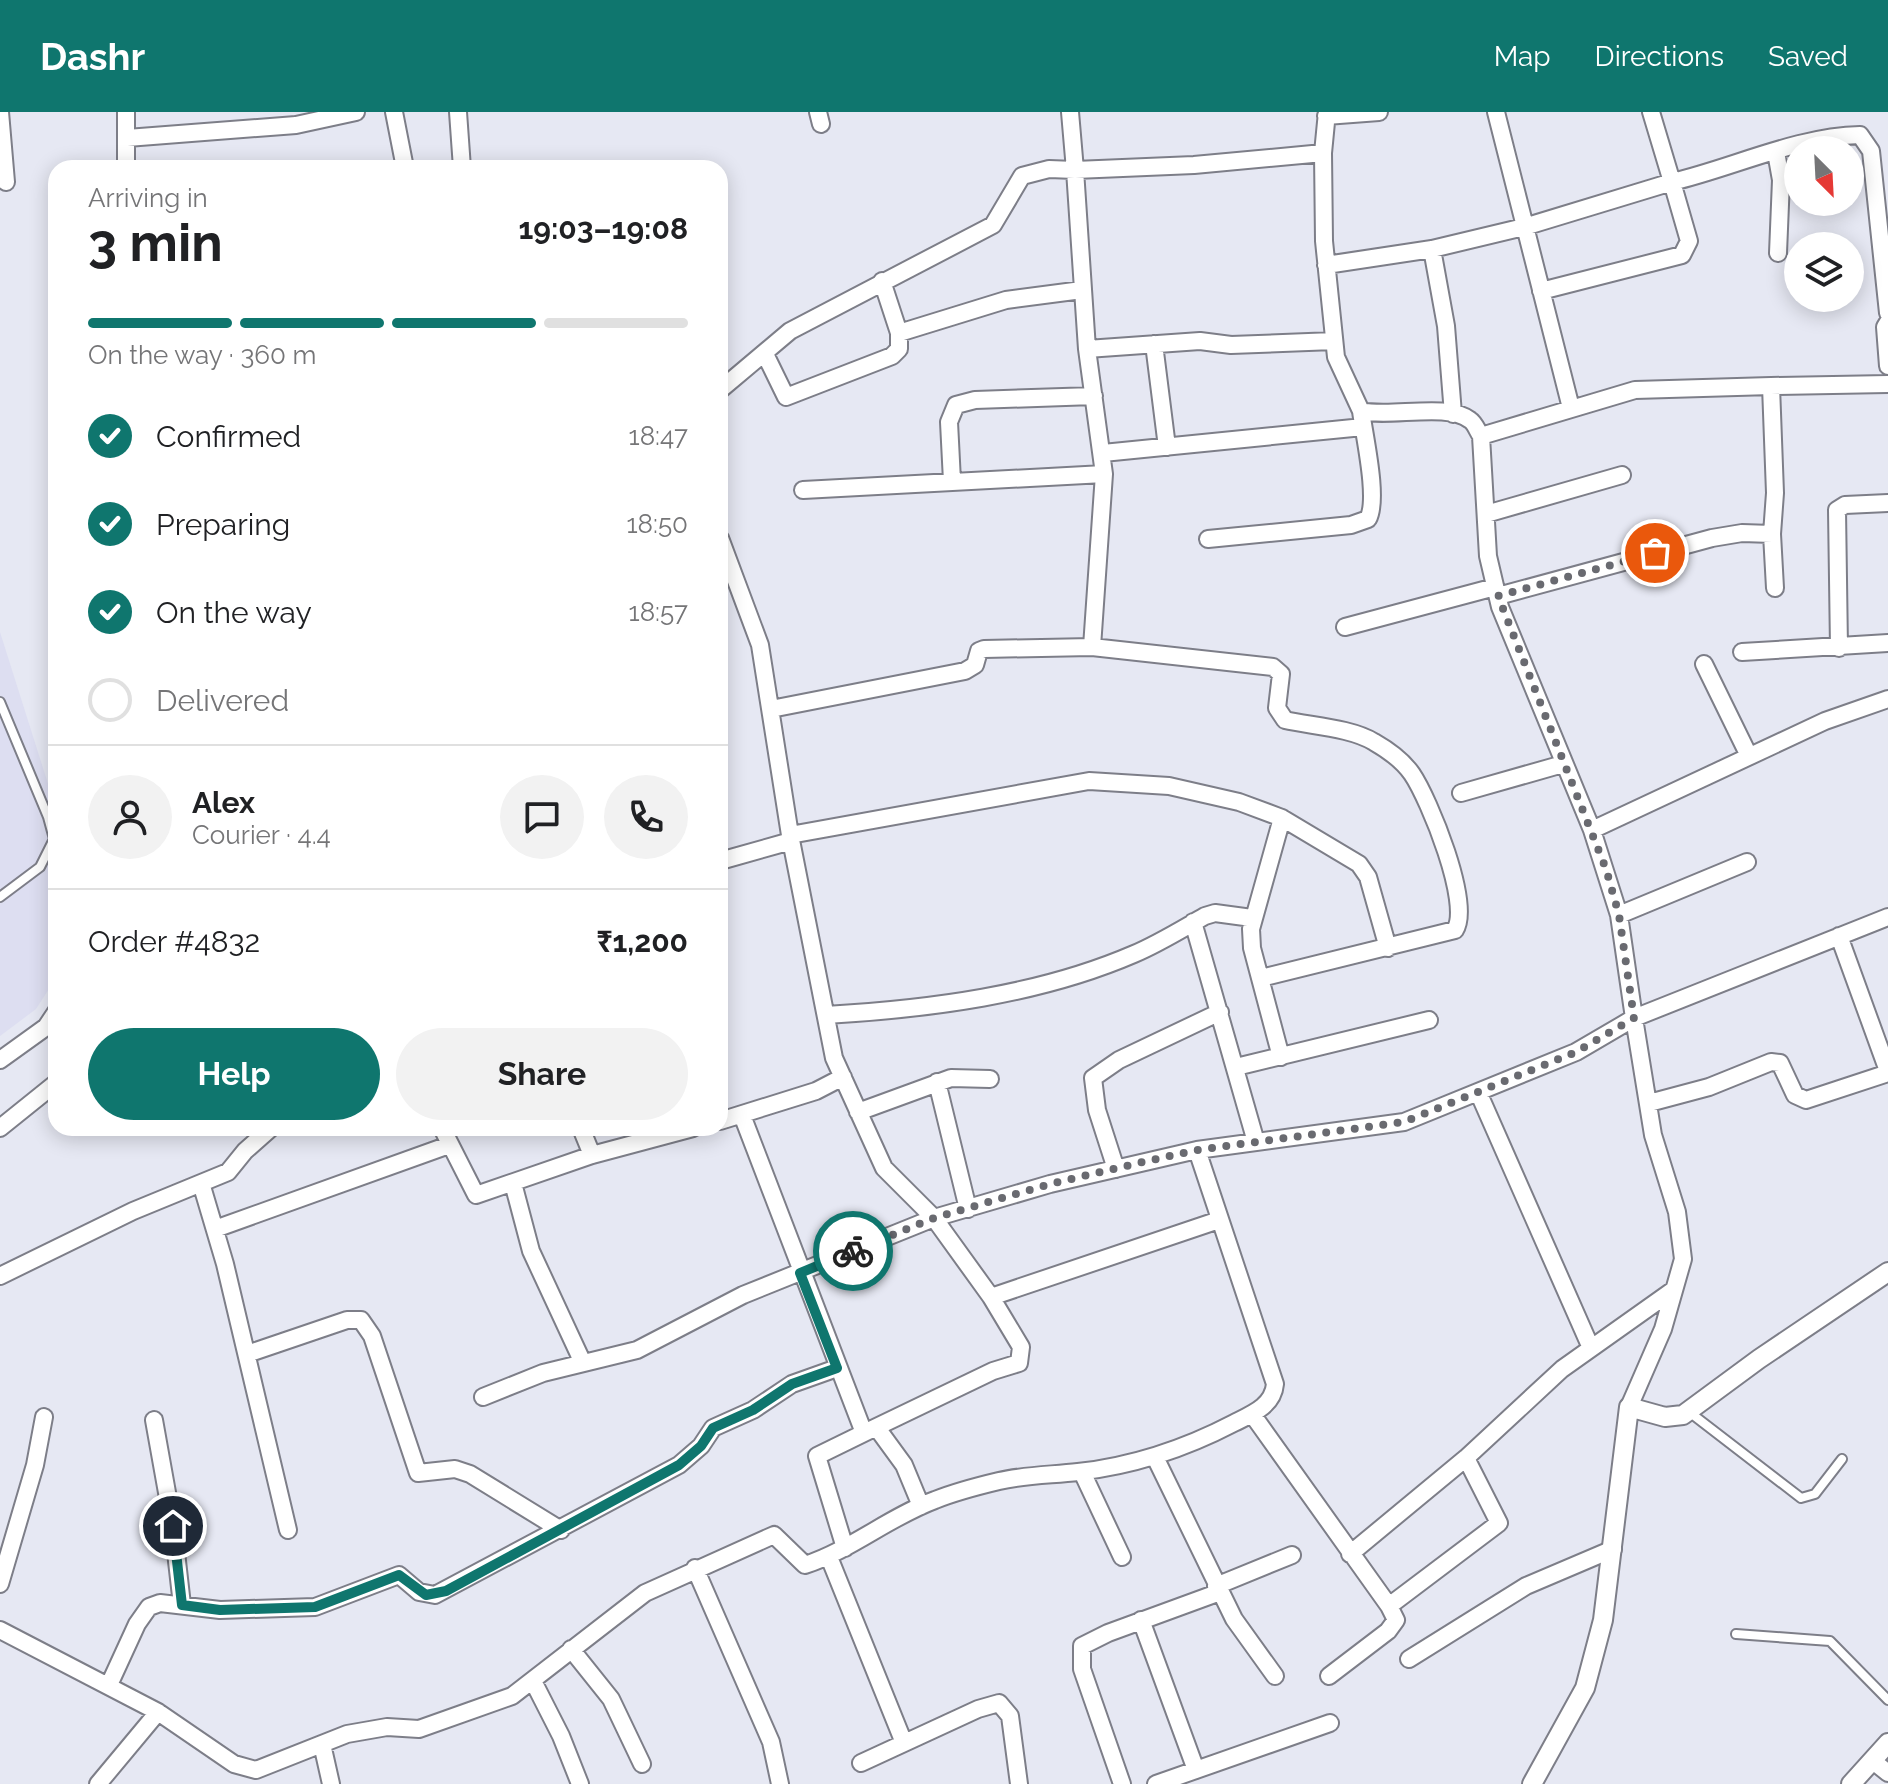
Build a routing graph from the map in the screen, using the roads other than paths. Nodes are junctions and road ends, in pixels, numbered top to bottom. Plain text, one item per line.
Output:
1 (0, 112) edge
2 (126, 112) edge
3 (356, 112) edge
4 (394, 112) edge
5 (458, 112) edge
6 (1070, 112) edge
7 (1379, 112) edge
8 (1496, 112) edge
9 (1651, 112) edge
10 (1326, 114) edge
11 (127, 138) junction
12 (1776, 152) junction
13 (1323, 153) junction
14 (126, 160) edge
15 (403, 160) edge
16 (461, 160) edge
17 (1075, 170) junction
18 (6, 182) dead end
19 (1672, 182) junction
20 (1881, 186) edge
21 (1524, 227) junction
22 (1432, 249) junction
23 (1778, 253) dead end
24 (1326, 265) junction
25 (882, 281) junction
26 (1082, 290) junction
27 (1541, 291) junction
28 (1888, 313) edge
29 (1888, 322) edge
30 (899, 333) junction
31 (1334, 341) junction
32 (1154, 344) junction
33 (1087, 349) junction
34 (765, 354) junction
35 (1888, 366) edge
36 (728, 384) edge
37 (1888, 384) edge
38 (1771, 386) junction
39 (1094, 396) junction
40 (1571, 408) junction
41 (1453, 414) junction
42 (1362, 419) junction
43 (1481, 436) junction
44 (1167, 447) junction
45 (1103, 453) junction
46 (1104, 474) junction
47 (1622, 475) dead end
48 (952, 481) junction
49 (803, 490) dead end
50 (1888, 503) edge
51 (1486, 514) junction
52 (1772, 534) junction
53 (1208, 539) dead end
54 (728, 560) edge
55 (1775, 588) dead end
56 (1496, 592) junction
57 (1345, 627) dead end
58 (1888, 643) edge
59 (1092, 647) junction
60 (1839, 648) junction
61 (1742, 652) dead end
62 (1704, 664) dead end
63 (1888, 699) edge
64 (0, 702) edge
65 (771, 709) junction
66 (1749, 756) junction
67 (1563, 764) junction
68 (1461, 793) dead end
69 (48, 817) edge
70 (1282, 818) junction
71 (1592, 830) junction
72 (790, 838) junction
73 (48, 851) edge
74 (728, 858) edge
75 (1747, 862) dead end
76 (0, 897) edge
77 (1619, 915) junction
78 (1888, 917) edge
79 (1252, 918) junction
80 (1193, 922) junction
81 (1839, 936) junction
82 (1388, 948) junction
83 (1261, 978) junction
84 (1220, 1012) junction
85 (826, 1015) junction
86 (1634, 1018) junction
87 (1429, 1020) dead end
88 (48, 1024) edge
89 (1281, 1057) junction
90 (0, 1060) edge
91 (1236, 1067) junction
92 (1888, 1072) edge
93 (843, 1077) junction
94 (990, 1079) dead end
95 (937, 1082) junction
96 (48, 1089) edge
97 (1479, 1094) junction
98 (1649, 1103) junction
99 (858, 1112) junction
100 (742, 1115) junction
101 (728, 1119) edge
102 (0, 1128) edge
103 (262, 1136) edge
104 (445, 1136) edge
105 (584, 1136) edge
106 (663, 1136) edge
107 (1256, 1142) junction
108 (449, 1145) junction
109 (1197, 1150) junction
110 (592, 1155) junction
111 (1116, 1169) junction
112 (201, 1183) junction
113 (513, 1183) junction
114 (968, 1209) junction
115 (934, 1218) junction
116 (1219, 1220) junction
117 (215, 1229) junction
118 (1888, 1272) edge
119 (800, 1273) junction
120 (0, 1276) edge
121 (1672, 1291) junction
122 (991, 1297) junction
123 (1591, 1348) junction
124 (247, 1354) junction
125 (583, 1363) junction
126 (837, 1368) junction
127 (483, 1397) dead end
128 (1629, 1407) junction
129 (1688, 1411) junction
130 (1252, 1414) junction
131 (44, 1417) dead end
132 (154, 1420) dead end
133 (870, 1430) junction
134 (1155, 1457) junction
135 (1466, 1458) junction
136 (1842, 1459) dead end
137 (1082, 1472) junction
138 (921, 1506) junction
139 (288, 1530) dead end
140 (561, 1530) junction
141 (845, 1548) junction
142 (1613, 1549) junction
143 (1350, 1554) junction
144 (1292, 1555) dead end
145 (829, 1557) junction
146 (1122, 1557) dead end
147 (695, 1568) junction
148 (0, 1584) edge
149 (1218, 1589) junction
150 (182, 1605) junction
151 (1389, 1606) junction
152 (1141, 1620) junction
153 (0, 1630) edge
154 (1736, 1634) dead end
155 (571, 1649) junction
156 (1409, 1659) dead end
157 (1275, 1676) dead end
158 (1329, 1676) dead end
159 (533, 1681) junction
160 (109, 1685) junction
161 (1888, 1700) edge
162 (158, 1712) junction
163 (1330, 1723) dead end
164 (904, 1743) junction
165 (1888, 1743) edge
166 (322, 1744) junction
167 (861, 1763) dead end
168 (642, 1764) dead end
169 (1881, 1767) edge
170 (1196, 1770) junction
171 (248, 1777) edge
172 (98, 1784) edge
173 (331, 1784) edge
174 (580, 1784) edge
175 (780, 1784) edge
176 (1019, 1784) edge
177 (1122, 1784) edge
178 (1156, 1784) edge
179 (1532, 1784) edge
180 (1851, 1784) edge

1 - 18 street
2 - 11 street
3 - 11 street
4 - 15 street
5 - 16 street
6 - 17 street
7 - 10 street
8 - 21 street
9 - 19 street
10 - 13 street
11 - 14 street
12 - 19 street
12 - 20 street
12 - 23 street
13 - 17 street
13 - 24 street
17 - 25 street
17 - 26 street
19 - 21 street
19 - 27 street
20 - 28 street
21 - 22 street
21 - 27 street
22 - 24 street
22 - 41 street
24 - 31 street
25 - 30 street
25 - 34 street
26 - 30 street
26 - 33 street
27 - 40 street
29 - 35 street
30 - 34 street
31 - 32 street
31 - 42 street
32 - 33 street
32 - 44 street
33 - 39 street
34 - 36 street
37 - 38 street
38 - 40 street
38 - 52 street
39 - 45 street
39 - 48 street
40 - 43 street
41 - 42 street
41 - 43 street
42 - 44 street
42 - 53 street
43 - 51 street
44 - 45 street
45 - 46 street
46 - 48 street
46 - 59 street
47 - 51 street
48 - 49 street
50 - 60 street
51 - 56 street
52 - 55 street
52 - 56 street
54 - 65 street
56 - 57 street
56 - 67 street
58 - 60 street
59 - 65 street
59 - 82 street
60 - 61 street
62 - 66 street
63 - 66 street
64 - 69 lane
65 - 72 street
66 - 71 street
67 - 68 street
67 - 71 street
70 - 72 street
70 - 79 street
70 - 82 street
71 - 77 street
72 - 74 street
72 - 85 street
73 - 76 lane
75 - 77 street
77 - 86 street
78 - 81 street
79 - 80 street
79 - 83 street
80 - 84 street
80 - 85 street
81 - 86 street
81 - 92 street
82 - 83 street
83 - 89 street
84 - 91 street
84 - 111 street
85 - 93 street
86 - 97 street
86 - 98 street
87 - 89 street
88 - 90 street
89 - 91 street
91 - 107 street
92 - 98 street
93 - 99 street
93 - 100 street
94 - 95 street
95 - 99 street
95 - 114 street
96 - 102 street
97 - 107 street
97 - 123 street
98 - 121 street
99 - 115 street
100 - 101 street
100 - 119 street
103 - 112 street
104 - 108 street
105 - 110 street
106 - 110 street
107 - 109 street
108 - 113 street
108 - 117 street
109 - 111 street
109 - 116 street
110 - 113 street
111 - 114 street
112 - 117 street
112 - 120 street
113 - 125 street
114 - 115 street
115 - 119 street
115 - 122 street
116 - 122 street
116 - 130 street
117 - 124 street
118 - 129 street
119 - 125 street
119 - 126 street
121 - 123 street
121 - 128 street
122 - 133 street
123 - 135 street
124 - 139 street
124 - 140 street
125 - 127 street
126 - 133 street
126 - 140 street
128 - 129 street
128 - 142 street
129 - 136 lane
130 - 134 street
130 - 143 street
131 - 148 street
132 - 150 street
133 - 138 street
133 - 141 street
134 - 137 street
134 - 149 street
135 - 143 street
135 - 151 street
137 - 138 street
137 - 146 street
138 - 141 street
140 - 150 street
141 - 145 street
142 - 156 street
142 - 179 street
143 - 151 street
144 - 149 street
145 - 147 street
145 - 164 street
147 - 155 street
147 - 175 street
149 - 152 street
149 - 157 street
150 - 160 street
151 - 158 street
152 - 170 street
152 - 177 street
153 - 160 street
154 - 161 lane
155 - 159 street
155 - 168 street
159 - 166 street
159 - 174 street
160 - 162 street
162 - 171 street
162 - 172 street
163 - 170 street
164 - 167 street
164 - 176 street
165 - 169 street
166 - 171 street
166 - 173 street
169 - 180 street
170 - 178 street

